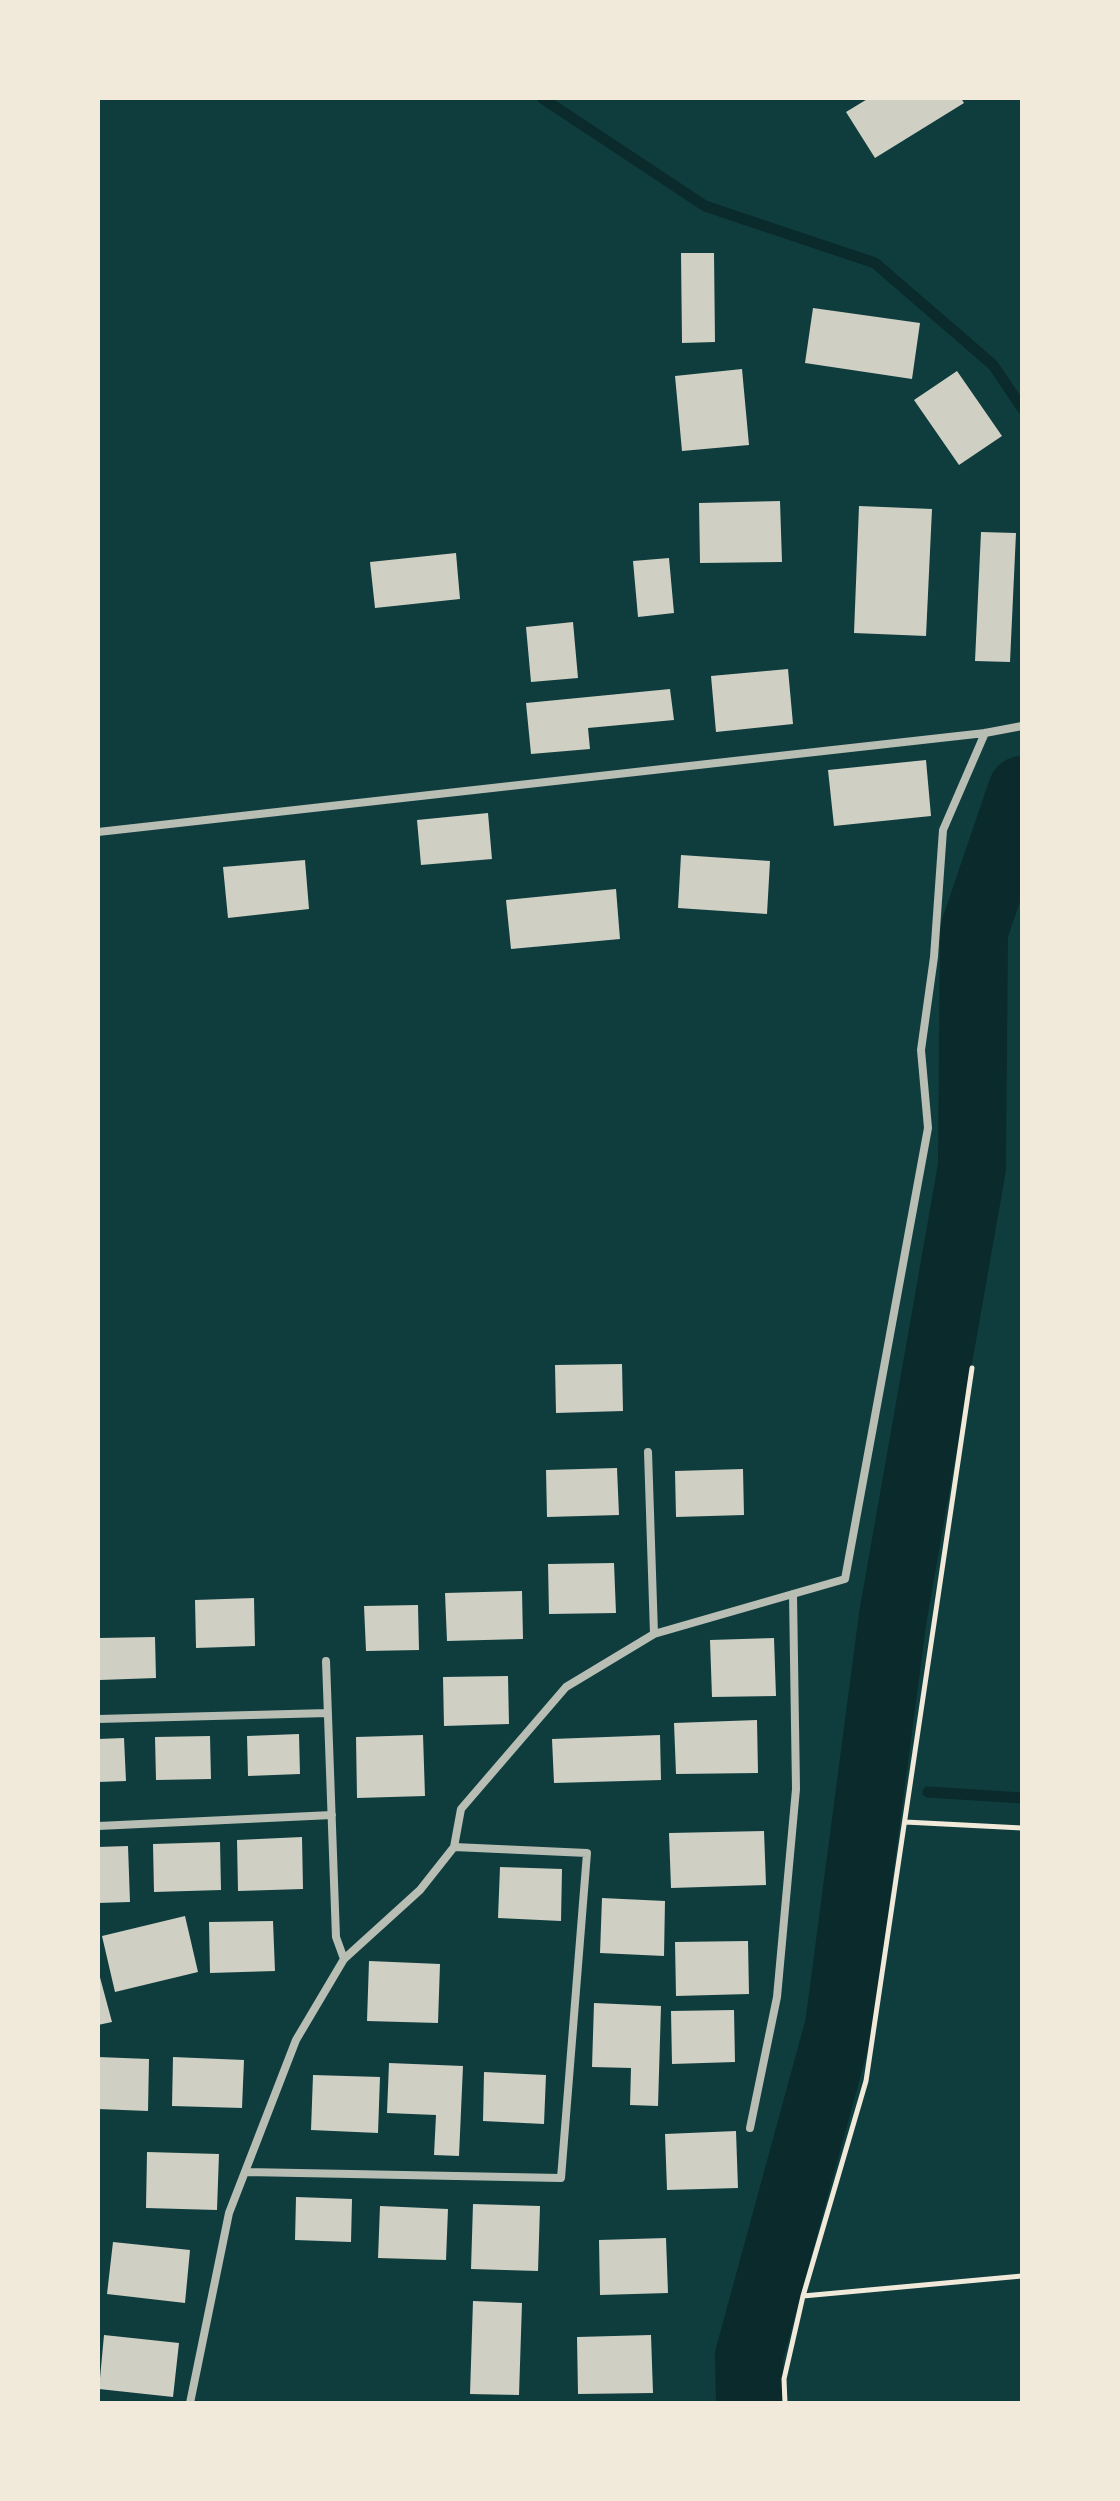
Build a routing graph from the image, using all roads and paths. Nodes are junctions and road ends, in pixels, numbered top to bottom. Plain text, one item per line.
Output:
1 (1022, 726) edge
2 (985, 733) junction
3 (98, 832) edge
4 (972, 1368) dead end
5 (648, 1452) dead end
6 (793, 1594) junction
7 (654, 1634) junction
8 (326, 1661) dead end
9 (328, 1713) junction
10 (98, 1719) edge
11 (332, 1815) junction
12 (905, 1822) junction
13 (98, 1826) edge
14 (1022, 1828) edge
15 (454, 1847) junction
16 (344, 1959) junction
17 (750, 2128) dead end
18 (246, 2172) junction
19 (1022, 2276) edge
20 (803, 2296) junction
21 (190, 2403) edge
22 (785, 2403) edge

1 - 2 street
2 - 3 street
2 - 6 street
4 - 12 path
5 - 7 street
6 - 7 street
6 - 17 street
7 - 15 street
8 - 9 street
9 - 10 street
9 - 11 street
11 - 13 street
11 - 16 street
12 - 14 path
12 - 20 path
15 - 16 street
15 - 18 street
16 - 18 street
18 - 21 street
19 - 20 path
20 - 22 path

